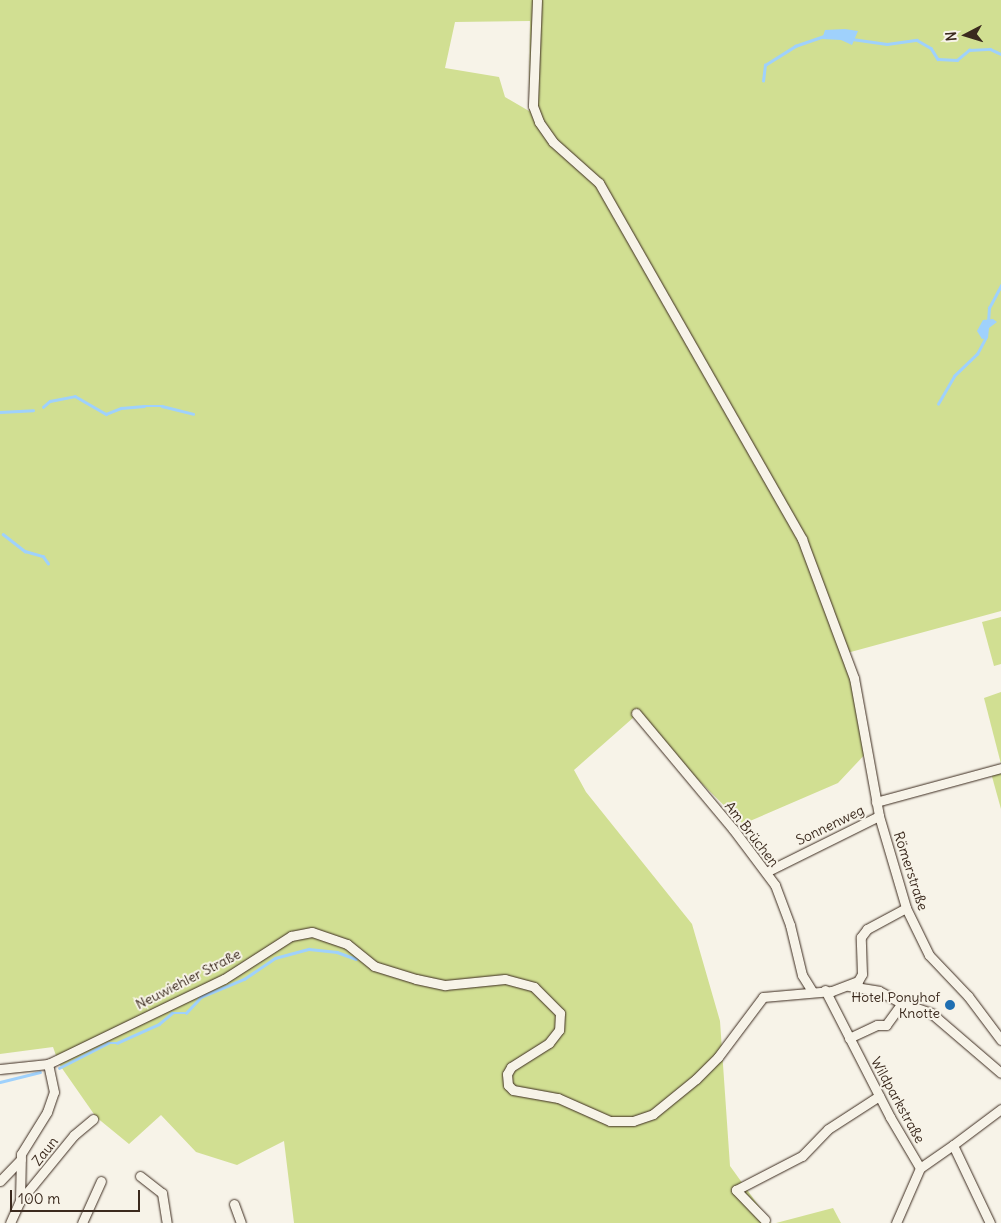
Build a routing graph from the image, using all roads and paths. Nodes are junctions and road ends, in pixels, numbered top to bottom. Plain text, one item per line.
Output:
1 (537, 0) edge
2 (636, 713) dead end
3 (1001, 768) edge
4 (876, 802) junction
5 (879, 816) junction
6 (766, 872) junction
7 (906, 908) junction
8 (848, 986) junction
9 (826, 990) junction
10 (812, 991) junction
11 (902, 1004) junction
12 (849, 1038) junction
13 (1001, 1040) edge
14 (48, 1064) junction
15 (0, 1069) edge
16 (1001, 1073) edge
17 (880, 1096) junction
18 (1001, 1109) edge
19 (93, 1119) dead end
20 (954, 1145) junction
21 (21, 1159) junction
22 (920, 1168) junction
23 (140, 1176) dead end
24 (0, 1181) edge
25 (101, 1181) dead end
26 (20, 1201) junction
27 (234, 1204) dead end
28 (765, 1220) dead end
29 (10, 1223) edge
30 (82, 1223) edge
31 (167, 1223) edge
32 (240, 1223) edge
33 (896, 1223) edge
34 (990, 1223) edge

1 - 4 street, Römerstraße
2 - 6 street, Am Brüchen
3 - 4 street
4 - 5 street, Römerstraße
5 - 6 street, Sonnenweg
5 - 7 street, Römerstraße
6 - 10 street, Am Brüchen
7 - 8 street
7 - 13 street, Römerstraße
8 - 9 street
8 - 11 street
9 - 10 street
9 - 12 street, Wildparkstraße
10 - 14 street, Neuwiehler Straße
11 - 12 street
11 - 16 street
12 - 17 street, Wildparkstraße
14 - 15 street, Neuwiehler Straße
14 - 21 street, Zaun
17 - 22 street, Wildparkstraße
17 - 28 street
18 - 20 street
19 - 26 street, Zaun
20 - 22 street
20 - 34 street
21 - 24 street, Zaun
21 - 26 street, Zaun
22 - 33 street
23 - 31 street
25 - 30 street
26 - 29 street, Zaun
27 - 32 street

